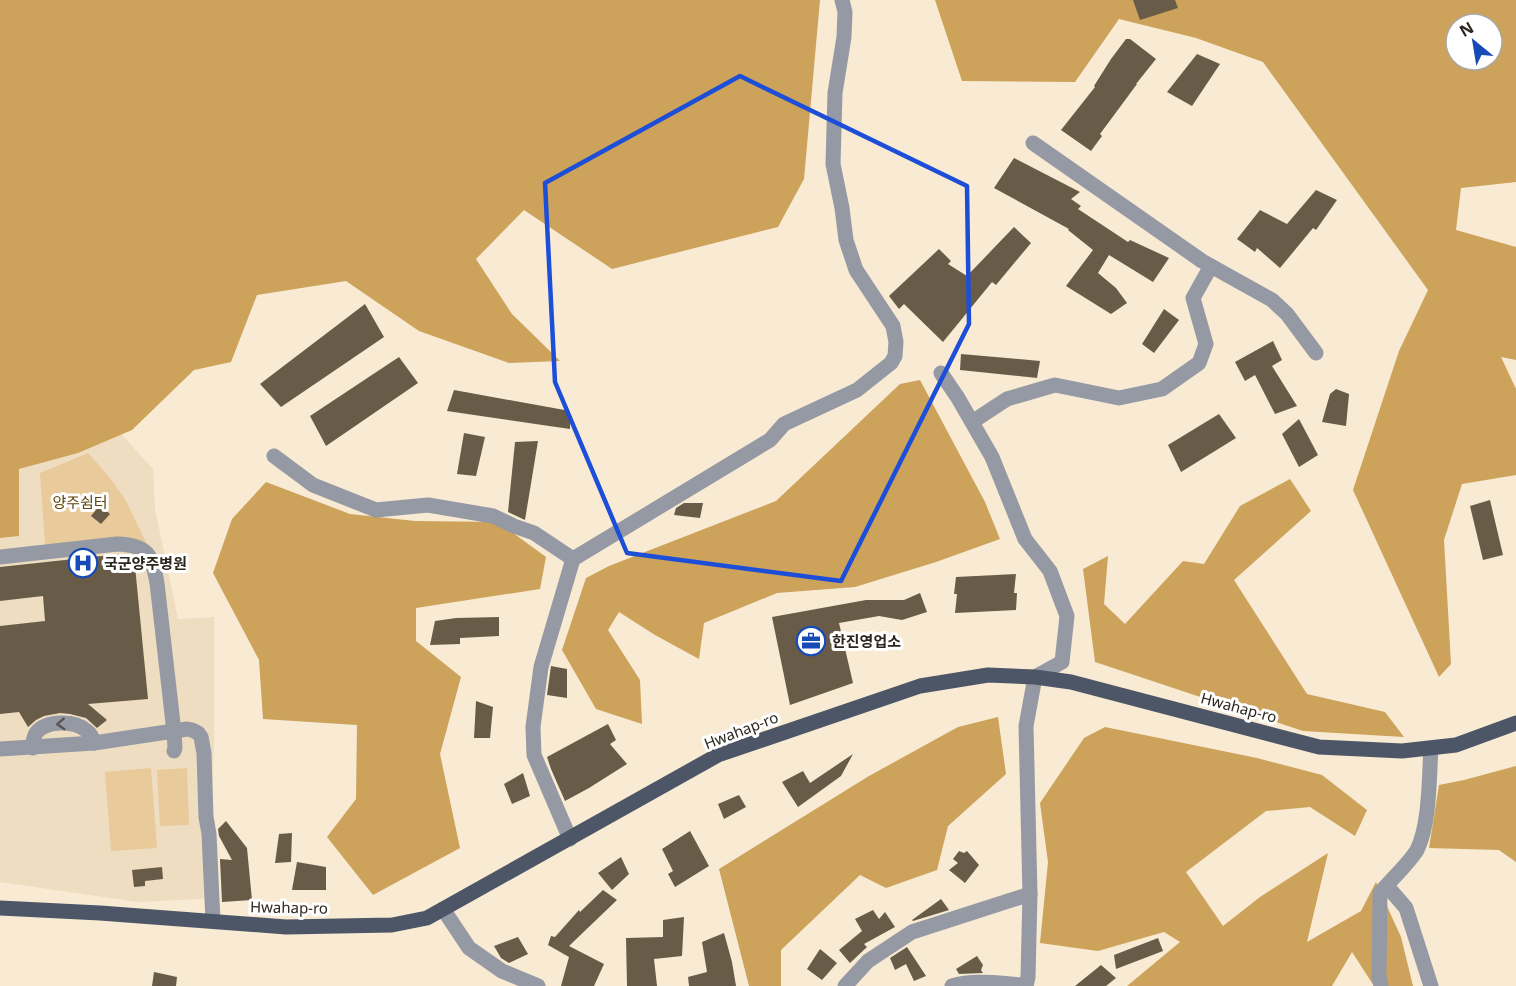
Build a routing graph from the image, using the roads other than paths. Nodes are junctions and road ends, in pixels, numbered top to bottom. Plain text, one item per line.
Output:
1 (842, 0) edge
2 (1033, 142) dead end
3 (1211, 266) junction
4 (1316, 353) dead end
5 (941, 373) dead end
6 (972, 422) junction
7 (274, 456) dead end
8 (0, 558) edge
9 (573, 559) junction
10 (1035, 677) junction
11 (1516, 723) edge
12 (174, 732) junction
13 (94, 743) junction
14 (33, 748) junction
15 (1431, 748) junction
16 (0, 749) edge
17 (174, 751) dead end
18 (570, 839) junction
19 (1387, 886) junction
20 (1030, 894) junction
21 (0, 908) edge
22 (443, 909) junction
23 (213, 921) junction
24 (500, 979) edge
25 (1026, 985) edge
26 (538, 986) edge
27 (845, 986) edge
28 (952, 986) edge
29 (1381, 986) edge
30 (1431, 986) edge

1 - 9 street
2 - 3 street
3 - 4 street
3 - 6 street
5 - 6 street
6 - 10 street
7 - 9 street
8 - 12 street
9 - 18 street
10 - 15 main road, Hwahap-ro
10 - 18 main road, Hwahap-ro
10 - 20 street
11 - 15 main road, Hwahap-ro
12 - 13 street
12 - 17 street
12 - 23 street
13 - 14 street
13 -> 14 street
14 - 16 street
15 - 19 street
18 - 22 main road, Hwahap-ro
19 - 29 street
19 - 30 street
20 - 25 street
20 - 27 street
21 - 23 main road, Hwahap-ro
22 - 23 main road, Hwahap-ro
22 - 24 street
24 - 26 street
25 - 28 street

